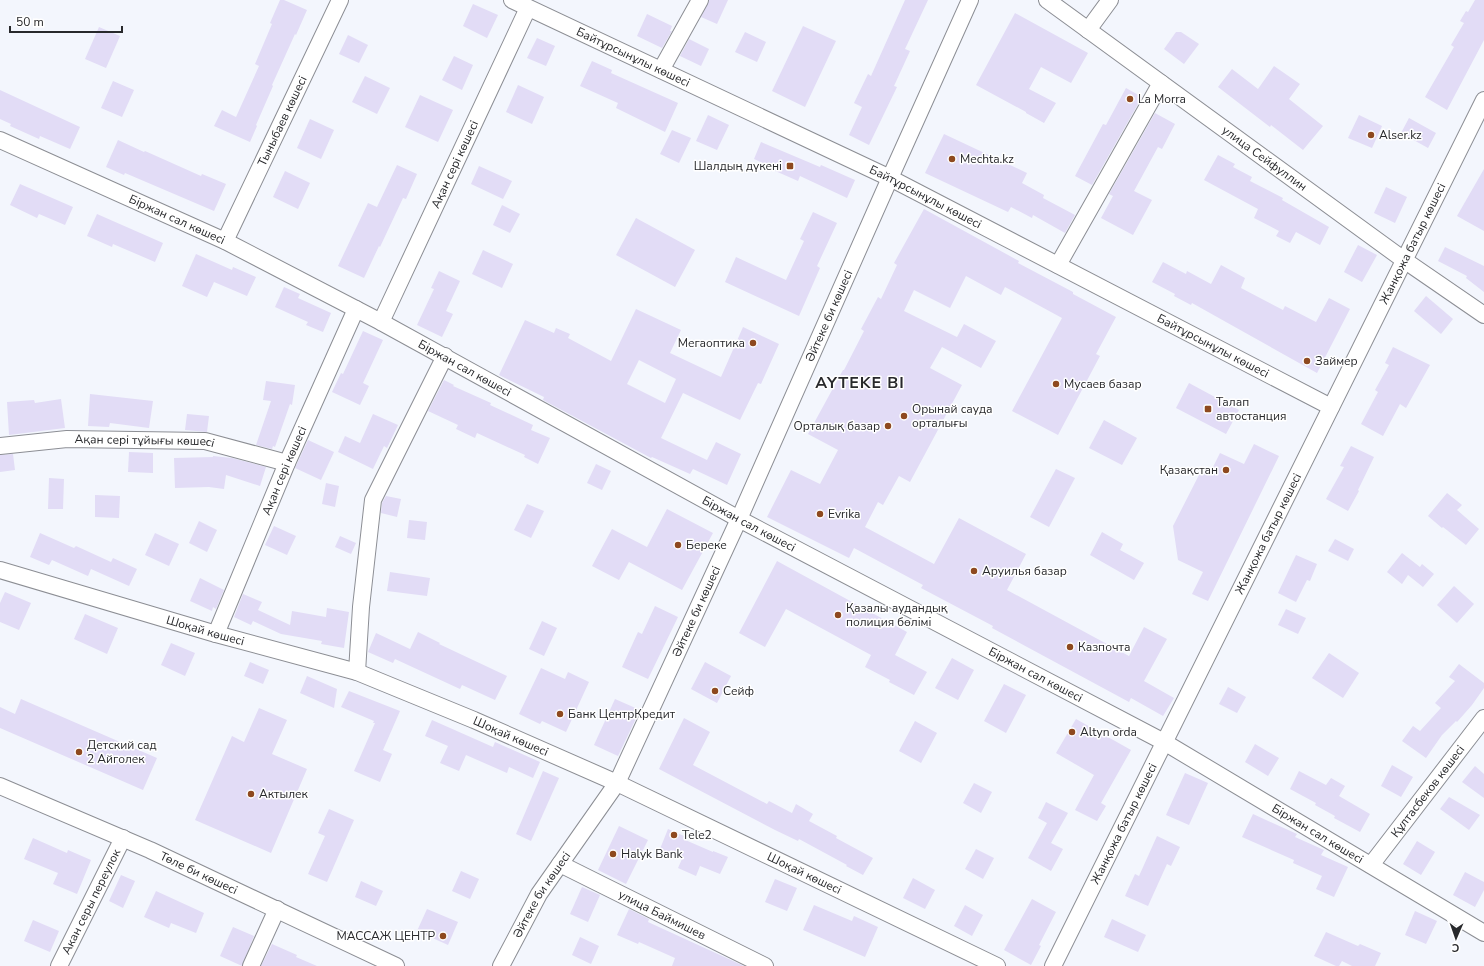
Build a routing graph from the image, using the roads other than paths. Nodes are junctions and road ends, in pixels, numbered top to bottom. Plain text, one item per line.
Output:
1 (340, 0) edge
2 (512, 0) edge
3 (700, 0) edge
4 (970, 0) edge
5 (1047, 0) edge
6 (1110, 0) edge
7 (528, 8) junction
8 (1088, 30) junction
9 (661, 70) junction
10 (1161, 83) junction
11 (1484, 100) edge
12 (0, 140) edge
13 (890, 178) junction
14 (225, 241) junction
15 (1404, 260) junction
16 (1058, 265) junction
17 (356, 308) junction
18 (1484, 316) edge
19 (381, 322) junction
20 (445, 356) junction
21 (1331, 407) junction
22 (0, 446) edge
23 (287, 463) junction
24 (739, 519) junction
25 (0, 570) edge
26 (216, 634) junction
27 (357, 672) junction
28 (1484, 718) edge
29 (1164, 742) junction
30 (617, 783) junction
31 (0, 786) edge
32 (123, 838) junction
33 (560, 864) junction
34 (1371, 865) junction
35 (277, 910) junction
36 (1484, 932) edge
37 (59, 966) edge
38 (251, 966) edge
39 (396, 966) edge
40 (501, 966) edge
41 (765, 966) edge
42 (997, 966) edge
43 (1053, 966) edge

1 - 14 street, Тыныбаев көшесі
2 - 7 street, Байтұрсынұлы көшесі
3 - 9 street
4 - 13 street, Әйтеке би көшесі
5 - 8 street, улица Сейфуллин
6 - 8 street
7 - 9 street, Байтұрсынұлы көшесі
7 - 19 street, Ақан сері көшесі
8 - 10 street, улица Сейфуллин
9 - 13 street, Байтұрсынұлы көшесі
10 - 15 street, улица Сейфуллин
10 - 16 street
11 - 15 street, Жанқожа батыр көшесі
12 - 14 street, Біржан сал көшесі
13 - 16 street, Байтұрсынұлы көшесі
13 - 24 street, Әйтеке би көшесі
14 - 17 street, Біржан сал көшесі
15 - 18 street, улица Сейфуллин
15 - 21 street, Жанқожа батыр көшесі
16 - 21 street, Байтұрсынұлы көшесі
17 - 19 street, Біржан сал көшесі
17 - 23 street, Ақан сері көшесі
19 - 20 street, Біржан сал көшесі
20 - 24 street, Біржан сал көшесі
20 - 27 street
21 - 29 street, Жанқожа батыр көшесі
22 - 23 street, Ақан сері тұйығы көшесі
23 - 26 street, Ақан сері көшесі
24 - 29 street, Біржан сал көшесі
24 - 30 street, Әйтеке би көшесі
25 - 26 street, Шоқай көшесі
26 - 27 street, Шоқай көшесі
27 - 30 street, Шоқай көшесі
28 - 34 street, Құлтасбеков көшесі
29 - 34 street, Біржан сал көшесі
29 - 43 street, Жанқожа батыр көшесі
30 - 33 street, Әйтеке би көшесі
30 - 42 street, Шоқай көшесі
31 - 32 street, Төле би көшесі
32 - 35 street, Төле би көшесі
32 - 37 street, Акан серы переулок
33 - 40 street, Әйтеке би көшесі
33 - 41 street, улица Баймишев
34 - 36 street, Біржан сал көшесі
35 - 38 street
35 - 39 street, Төле би көшесі

